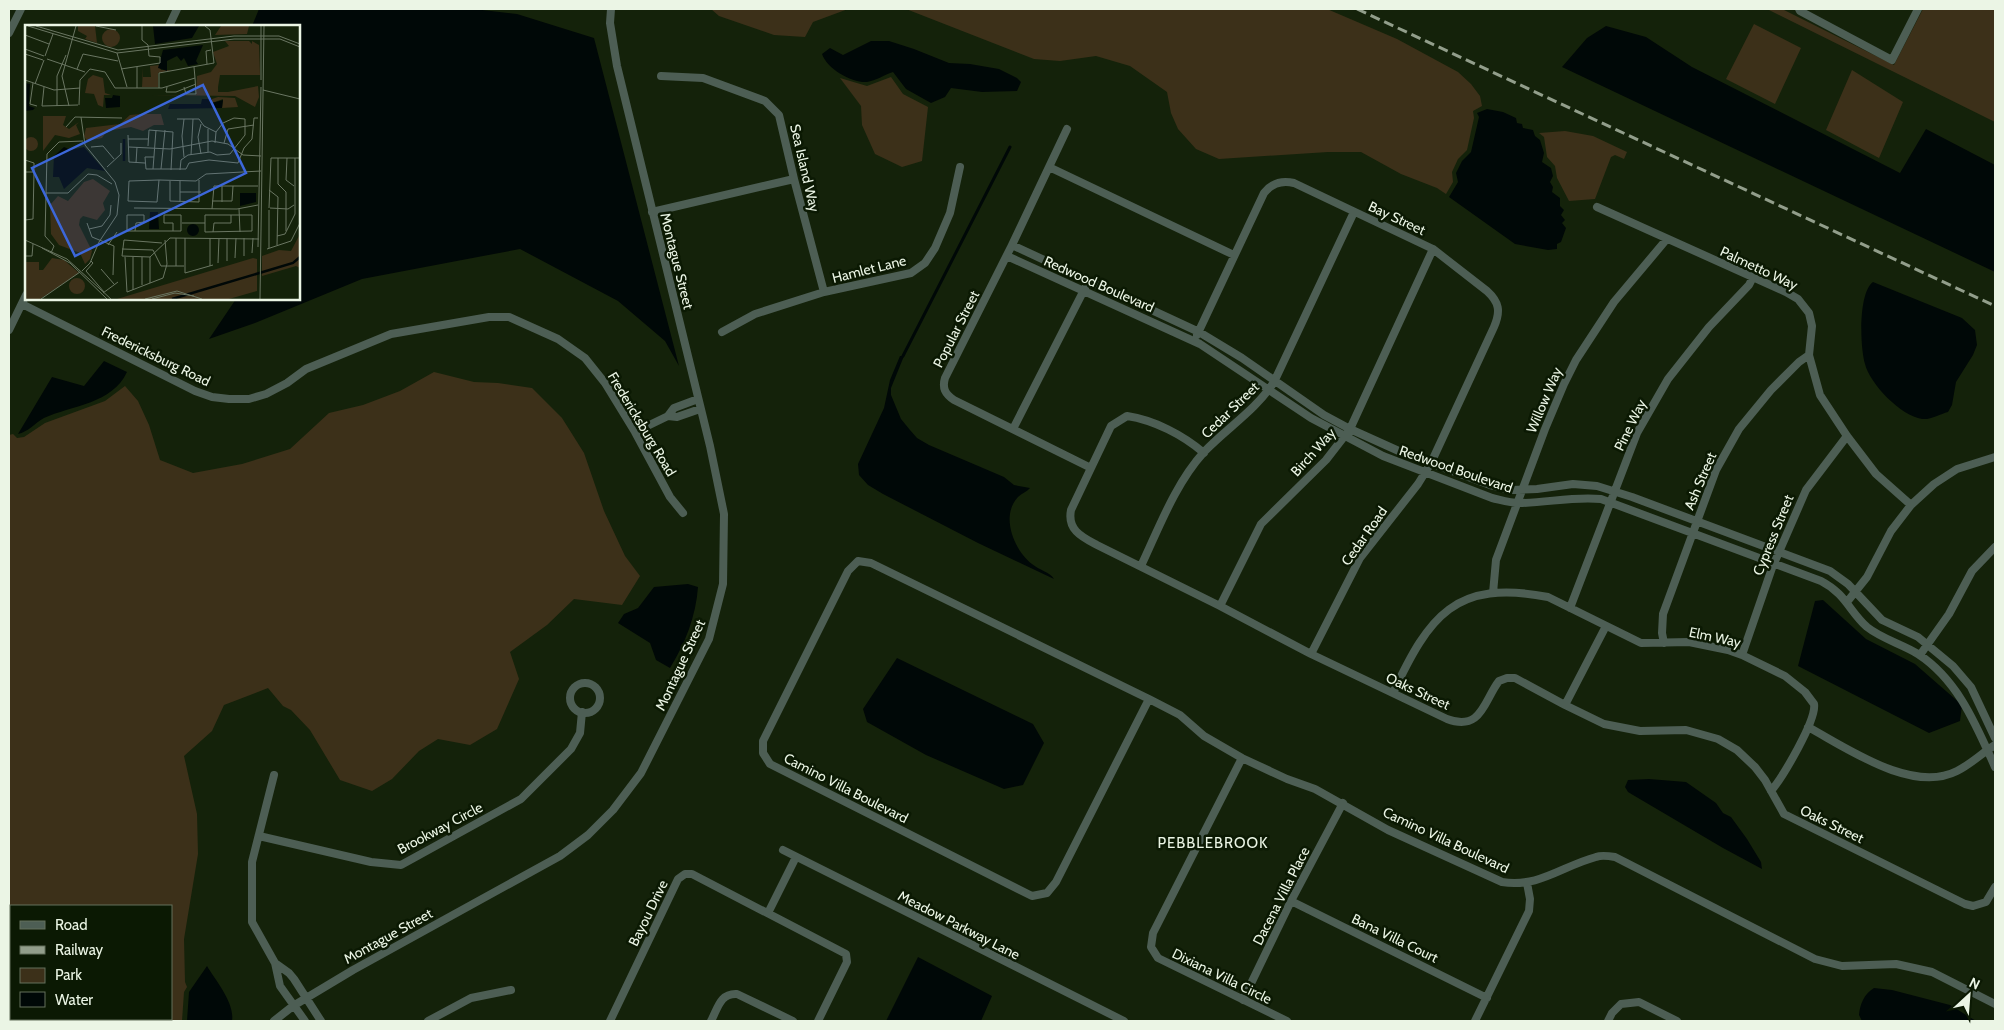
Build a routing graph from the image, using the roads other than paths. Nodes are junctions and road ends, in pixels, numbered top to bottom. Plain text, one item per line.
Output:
1 (21, 9) edge
2 (177, 9) edge
3 (610, 9) edge
4 (1799, 9) edge
5 (1918, 9) edge
6 (169, 25) edge
7 (9, 34) edge
8 (661, 76) dead end
9 (1067, 129) dead end
10 (1049, 167) junction
11 (960, 168) dead end
12 (794, 179) junction
13 (1597, 207) dead end
14 (652, 212) junction
15 (1354, 212) junction
16 (1666, 240) junction
17 (1012, 245) junction
18 (1433, 249) junction
19 (1234, 255) junction
20 (1007, 256) junction
21 (1753, 277) junction
22 (1088, 282) junction
23 (1084, 291) junction
24 (824, 292) junction
25 (25, 297) edge
26 (22, 304) junction
27 (9, 330) edge
28 (722, 332) dead end
29 (1198, 332) junction
30 (1194, 341) junction
31 (1810, 354) junction
32 (1274, 382) junction
33 (1269, 390) junction
34 (698, 399) junction
35 (700, 409) junction
36 (668, 416) junction
37 (1013, 429) junction
38 (1350, 429) junction
39 (635, 432) junction
40 (1847, 436) junction
41 (1345, 437) junction
42 (1204, 453) junction
43 (1995, 457) edge
44 (1431, 463) junction
45 (1091, 468) junction
46 (1425, 472) junction
47 (1522, 491) junction
48 (1615, 491) junction
49 (1611, 502) junction
50 (1517, 503) junction
51 (1911, 505) junction
52 (683, 513) dead end
53 (1696, 521) junction
54 (1692, 533) junction
55 (1995, 547) edge
56 (1779, 552) junction
57 (1774, 564) junction
58 (1141, 566) junction
59 (1856, 592) junction
60 (1493, 593) junction
61 (1847, 602) junction
62 (1220, 606) junction
63 (1570, 608) junction
64 (1606, 626) junction
65 (1664, 643) junction
66 (1927, 644) junction
67 (1311, 654) junction
68 (1742, 654) junction
69 (1920, 655) junction
70 (1393, 694) junction
71 (1149, 699) junction
72 (1565, 705) junction
73 (582, 712) junction
74 (1808, 727) junction
75 (1995, 738) edge
76 (1995, 745) edge
77 (1987, 750) junction
78 (1242, 758) junction
79 (1995, 767) edge
80 (274, 775) dead end
81 (1771, 791) junction
82 (1343, 803) junction
83 (259, 836) junction
84 (783, 850) dead end
85 (796, 857) junction
86 (1527, 883) junction
87 (1995, 886) edge
88 (1291, 901) junction
89 (768, 913) junction
90 (275, 963) junction
91 (511, 990) dead end
92 (307, 998) junction
93 (1487, 998) junction
94 (1243, 1000) junction
95 (1995, 1004) edge
96 (294, 1006) junction
97 (274, 1021) edge
98 (305, 1021) edge
99 (321, 1021) edge
100 (428, 1021) edge
101 (610, 1021) edge
102 (711, 1021) edge
103 (793, 1021) edge
104 (818, 1021) edge
105 (1124, 1021) edge
106 (1287, 1021) edge
107 (1475, 1021) edge
108 (1608, 1021) edge
109 (1677, 1021) edge

1 - 7 street
2 - 6 street
3 - 14 street, Montague Street
4 - 5 street
8 - 12 street, Sea Island Way
9 - 10 street, Popular Street
10 - 17 street, Popular Street
10 - 19 street
11 - 24 street, Hamlet Lane
12 - 14 street
12 - 24 street, Sea Island Way
13 - 16 street, Palmetto Way
14 - 34 street, Montague Street
15 - 18 street, Bay Street
15 - 19 street, Bay Street
15 - 32 street, Cedar Street
16 - 21 street, Palmetto Way
16 - 47 street, Willow Way
17 - 20 street, Popular Street
17 - 22 street, Redwood Boulevard
18 - 38 street, Birch Way
18 - 44 street, Bay Street
19 - 29 street, Bay Street
20 - 23 street, Redwood Boulevard
20 - 37 street, Popular Street
21 - 31 street, Palmetto Way
21 - 48 street, Pine Way
22 - 23 street
22 - 29 street, Redwood Boulevard
23 - 30 street, Redwood Boulevard
23 - 37 street
24 - 28 street, Hamlet Lane
25 - 26 street
26 - 27 street
26 - 39 street, Fredericksburg Road
29 - 30 street, Bay Street
29 - 32 street, Redwood Boulevard
30 - 33 street, Redwood Boulevard
31 - 40 street, Palmetto Way
31 - 53 street, Ash Street
32 - 33 street, Cedar Street
32 - 38 street, Redwood Boulevard
33 - 41 street, Redwood Boulevard
33 - 42 street, Cedar Street
34 - 35 street, Montague Street
34 - 36 street
35 - 36 street
35 - 92 street, Montague Street
36 - 39 street
37 - 45 street, Popular Street
38 - 41 street, Birch Way
38 - 44 street, Redwood Boulevard
39 - 52 street, Fredericksburg Road
40 - 51 street, Palmetto Way
40 - 56 street, Cypress Street
41 - 46 street, Redwood Boulevard
41 - 62 street, Birch Way
42 - 45 street, Oaks Street
42 - 58 street, Cedar Street
43 - 51 street
44 - 46 street, Cedar Road
44 - 47 street, Redwood Boulevard
45 - 58 street, Oaks Street
46 - 50 street, Redwood Boulevard
46 - 67 street, Cedar Road
47 - 48 street, Redwood Boulevard
47 - 50 street, Willow Way
48 - 49 street, Pine Way
48 - 53 street, Redwood Boulevard
49 - 50 street, Redwood Boulevard
49 - 54 street, Redwood Boulevard
49 - 63 street, Pine Way
50 - 60 street, Willow Way
51 - 59 street
53 - 54 street, Ash Street
53 - 56 street, Redwood Boulevard
54 - 57 street, Redwood Boulevard
54 - 65 street, Ash Street
55 - 66 street
56 - 57 street, Cypress Street
56 - 59 street, Redwood Boulevard
57 - 61 street, Redwood Boulevard
57 - 68 street, Cypress Street
58 - 62 street, Oaks Street
59 - 61 street
59 - 66 street, Redwood Boulevard
60 - 63 street, Elm Way
60 - 70 street, Elm Way
61 - 69 street, Redwood Boulevard
62 - 67 street, Oaks Street
63 - 64 street, Elm Way
64 - 65 street, Elm Way
64 - 72 street
65 - 68 street, Elm Way
66 - 69 street
66 - 75 street, Redwood Boulevard
67 - 70 street, Oaks Street
68 - 74 street, Elm Way
69 - 77 street, Redwood Boulevard
70 - 72 street, Oaks Street
71 - 71 street, Camino Villa Boulevard
71 - 78 street, Camino Villa Boulevard
72 - 81 street, Oaks Street
73 - 73 street
73 - 83 street, Brookway Circle
74 - 77 street
74 - 81 street, Elm Way
76 - 77 street
77 - 79 street, Redwood Boulevard
78 - 82 street, Camino Villa Boulevard
78 - 94 street, Dixiana Villa Circle
80 - 83 street
81 - 87 street, Oaks Street
82 - 86 street, Camino Villa Boulevard
82 - 88 street, Dacena Villa Place
83 - 90 street
84 - 85 street, Meadow Parkway Lane
85 - 89 street
85 - 105 street, Meadow Parkway Lane
86 - 93 street
86 - 95 street, Camino Villa Boulevard
88 - 93 street, Bana Villa Court
88 - 94 street, Dacena Villa Place
89 - 101 street, Bayou Drive
89 - 104 street, Bayou Drive
90 - 92 street
90 - 96 street
91 - 100 street
92 - 96 street, Montague Street
92 - 99 street
93 - 107 street
94 - 106 street, Dixiana Villa Circle
96 - 97 street, Montague Street
96 - 98 street
102 - 103 street
108 - 109 street

